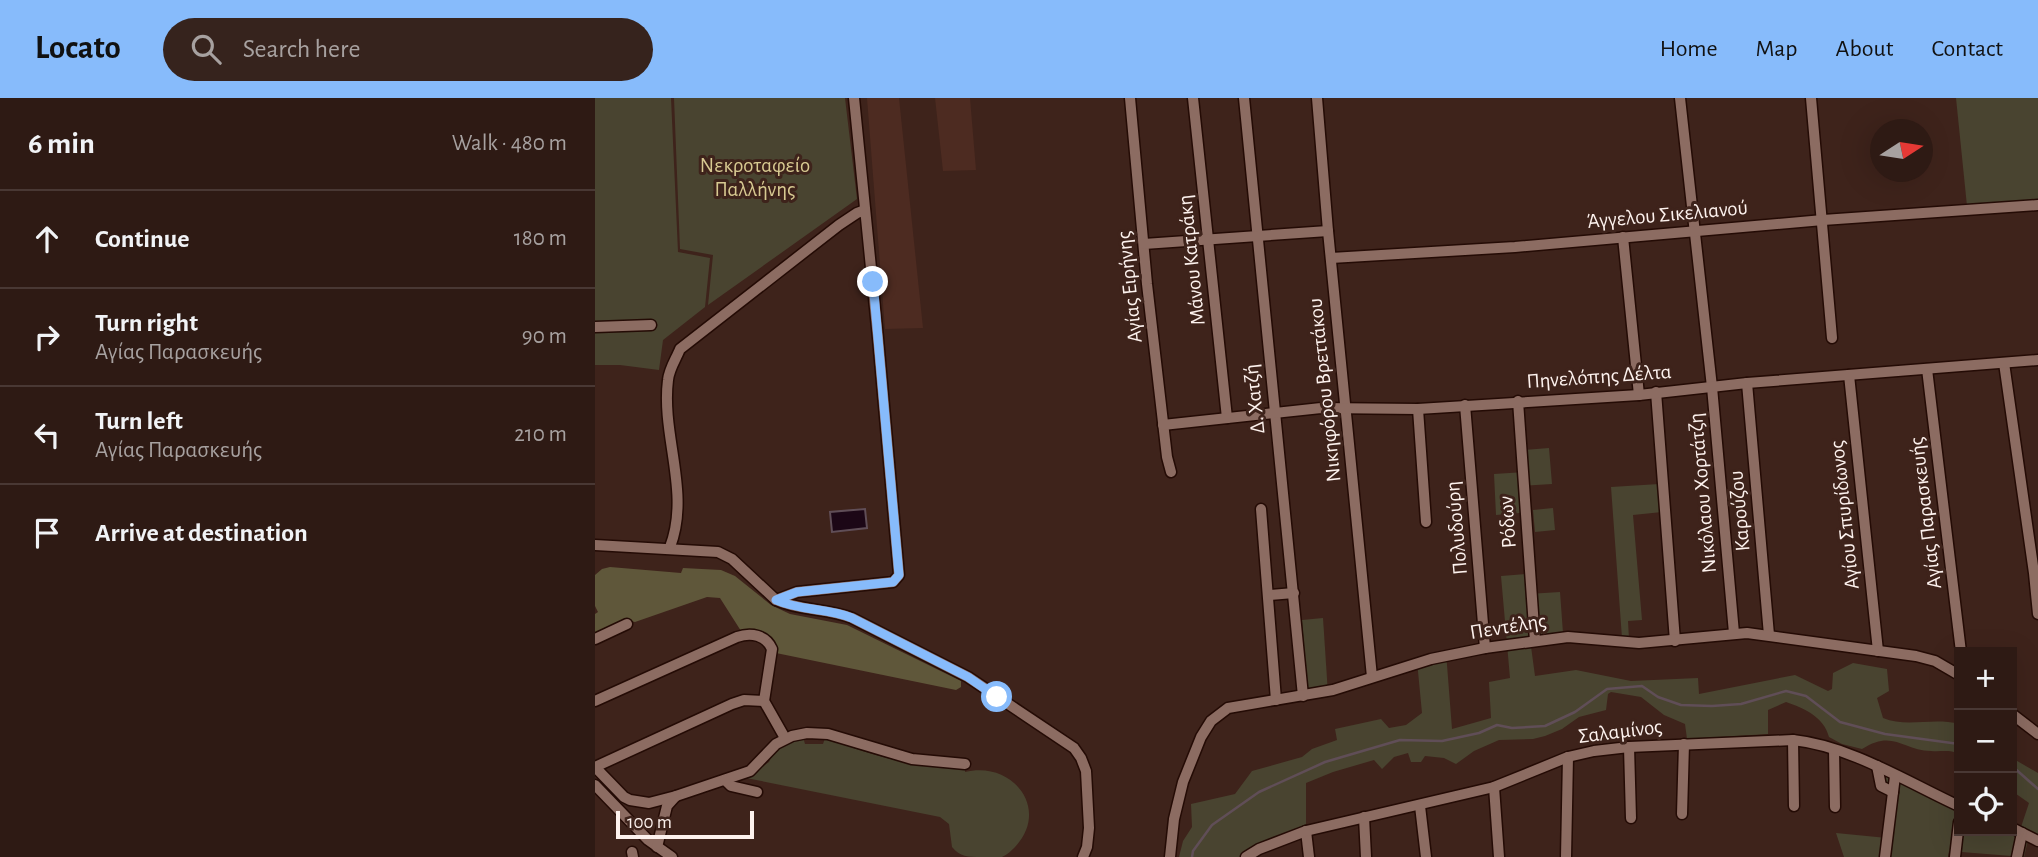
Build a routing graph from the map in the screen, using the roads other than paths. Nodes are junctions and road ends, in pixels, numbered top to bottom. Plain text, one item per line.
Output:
1 (854, 98) edge
2 (1130, 98) edge
3 (1193, 98) edge
4 (1244, 98) edge
5 (1317, 98) edge
6 (1680, 98) edge
7 (1811, 98) edge
8 (2038, 205) edge
9 (865, 210) junction
10 (1823, 220) junction
11 (1328, 231) junction
12 (1695, 232) junction
13 (1257, 234) junction
14 (1623, 237) junction
15 (1209, 239) junction
16 (1144, 244) junction
17 (1331, 258) junction
18 (651, 325) dead end
19 (595, 327) edge
20 (1832, 338) dead end
21 (2038, 360) edge
22 (2004, 363) junction
23 (1927, 369) junction
24 (1849, 375) junction
25 (1747, 383) junction
26 (1711, 387) junction
27 (1656, 392) junction
28 (1639, 395) junction
29 (1518, 401) junction
30 (1465, 405) junction
31 (1345, 407) junction
32 (1419, 409) junction
33 (1275, 413) junction
34 (1227, 418) junction
35 (1163, 425) junction
36 (1171, 472) dead end
37 (1261, 509) dead end
38 (1426, 522) dead end
39 (595, 545) edge
40 (670, 547) junction
41 (1294, 593) junction
42 (1269, 595) junction
43 (776, 600) junction
44 (2038, 614) edge
45 (627, 624) dead end
46 (1734, 633) junction
47 (1769, 635) junction
48 (595, 639) edge
49 (1535, 641) junction
50 (1675, 641) junction
51 (1960, 647) edge
52 (1485, 648) junction
53 (1878, 651) junction
54 (1954, 671) edge
55 (1372, 677) junction
56 (1303, 696) junction
57 (1276, 700) junction
58 (595, 701) edge
59 (764, 701) junction
60 (2017, 718) edge
61 (2038, 734) edge
62 (785, 738) junction
63 (1793, 740) junction
64 (1683, 744) junction
65 (1629, 747) junction
66 (1834, 750) junction
67 (1567, 757) junction
68 (965, 764) dead end
69 (1877, 766) junction
70 (595, 767) edge
71 (1895, 776) junction
72 (725, 780) junction
73 (595, 785) edge
74 (1494, 787) junction
75 (757, 792) dead end
76 (1893, 792) junction
77 (676, 796) junction
78 (660, 801) junction
79 (1954, 804) edge
80 (1420, 806) junction
81 (1794, 806) dead end
82 (1835, 807) dead end
83 (1682, 814) dead end
84 (1364, 817) junction
85 (1631, 818) dead end
86 (2017, 830) edge
87 (1306, 831) junction
88 (1957, 836) edge
89 (2017, 836) edge
90 (2038, 841) edge
91 (653, 844) junction
92 (672, 857) edge
93 (1083, 857) edge
94 (1170, 857) edge
95 (1246, 857) edge
96 (1309, 857) edge
97 (1366, 857) edge
98 (1426, 857) edge
99 (1499, 857) edge
100 (1566, 857) edge
101 (1885, 857) edge
102 (1955, 857) edge
103 (2017, 857) edge

1 - 9 street
2 - 16 street, Αγίας Ειρήνης
3 - 15 street, Μάνου Κατράκη
4 - 13 street, Δ. Χατζή
5 - 11 street, Νικηφόρου Βρεττάκου
6 - 12 street, Νικόλαου Χορτάτζη
7 - 10 street
8 - 10 street, Άγγελου Σικελιανού
9 - 40 street
9 - 43 street
10 - 12 street, Άγγελου Σικελιανού
10 - 20 street
11 - 13 street
11 - 17 street, Νικηφόρου Βρεττάκου
12 - 14 street, Άγγελου Σικελιανού
12 - 26 street, Νικόλαου Χορτάτζη
13 - 15 street
13 - 33 street, Δ. Χατζή
14 - 17 street, Άγγελου Σικελιανού
14 - 28 street
15 - 16 street
15 - 34 street, Μάνου Κατράκη
16 - 35 street, Αγίας Ειρήνης
17 - 31 street, Νικηφόρου Βρεττάκου
18 - 19 street
21 - 22 street, Πηνελόπης Δέλτα
22 - 23 street, Πηνελόπης Δέλτα
22 - 44 street
23 - 24 street, Πηνελόπης Δέλτα
23 - 51 street, Αγίας Παρασκευής
24 - 25 street, Πηνελόπης Δέλτα
24 - 53 street, Αγίου Σπυρίδωνος
25 - 26 street, Πηνελόπης Δέλτα
25 - 47 street, Καρούζου
26 - 27 street, Πηνελόπης Δέλτα
26 - 46 street, Νικόλαου Χορτάτζη
27 - 28 street, Πηνελόπης Δέλτα
27 - 50 street
28 - 29 street, Πηνελόπης Δέλτα
29 - 30 street, Πηνελόπης Δέλτα
29 - 49 street, Ρόδων
30 - 32 street, Πηνελόπης Δέλτα
30 - 52 street, Πολυδούρη
31 - 32 street, Πηνελόπης Δέλτα
31 - 33 street, Πηνελόπης Δέλτα
31 - 55 street, Νικηφόρου Βρεττάκου
32 - 38 street
33 - 34 street, Πηνελόπης Δέλτα
33 - 41 street, Δ. Χατζή
34 - 35 street, Πηνελόπης Δέλτα
35 - 36 street, Αγίας Ειρήνης
37 - 42 street
39 - 40 street
40 - 43 street
41 - 42 street
41 - 56 street, Δ. Χατζή
42 - 57 street
43 - 93 street
45 - 48 street
46 - 47 street, Πεντέλης
46 - 50 street, Πεντέλης
47 - 53 street, Πεντέλης
49 - 50 street, Πεντέλης
49 - 52 street, Πεντέλης
52 - 55 street, Πεντέλης
53 - 54 street, Πεντέλης
55 - 56 street, Πεντέλης
56 - 57 street, Πεντέλης
57 - 94 street, Πεντέλης
58 - 59 street
59 - 62 street
59 - 70 street
60 - 61 street
62 - 68 street
62 - 72 street
63 - 64 street, Σαλαμίνος
63 - 66 street, Σαλαμίνος
63 - 81 street
64 - 65 street, Σαλαμίνος
64 - 83 street
65 - 67 street, Σαλαμίνος
65 - 85 street
66 - 69 street, Σαλαμίνος
66 - 82 street
67 - 74 street, Σαλαμίνος
67 - 100 street
69 - 71 street, Σαλαμίνος
69 - 76 street
70 - 78 street
71 - 76 street
71 - 79 street, Σαλαμίνος
72 - 75 street
72 - 77 street
73 - 91 street
74 - 80 street, Σαλαμίνος
74 - 99 street
76 - 101 street
77 - 78 street
77 - 91 street
78 - 91 street
80 - 84 street, Σαλαμίνος
80 - 98 street
84 - 87 street, Σαλαμίνος
84 - 97 street
86 - 90 street
87 - 95 street, Σαλαμίνος
87 - 96 street
88 - 102 street
89 - 103 street
91 - 92 street

